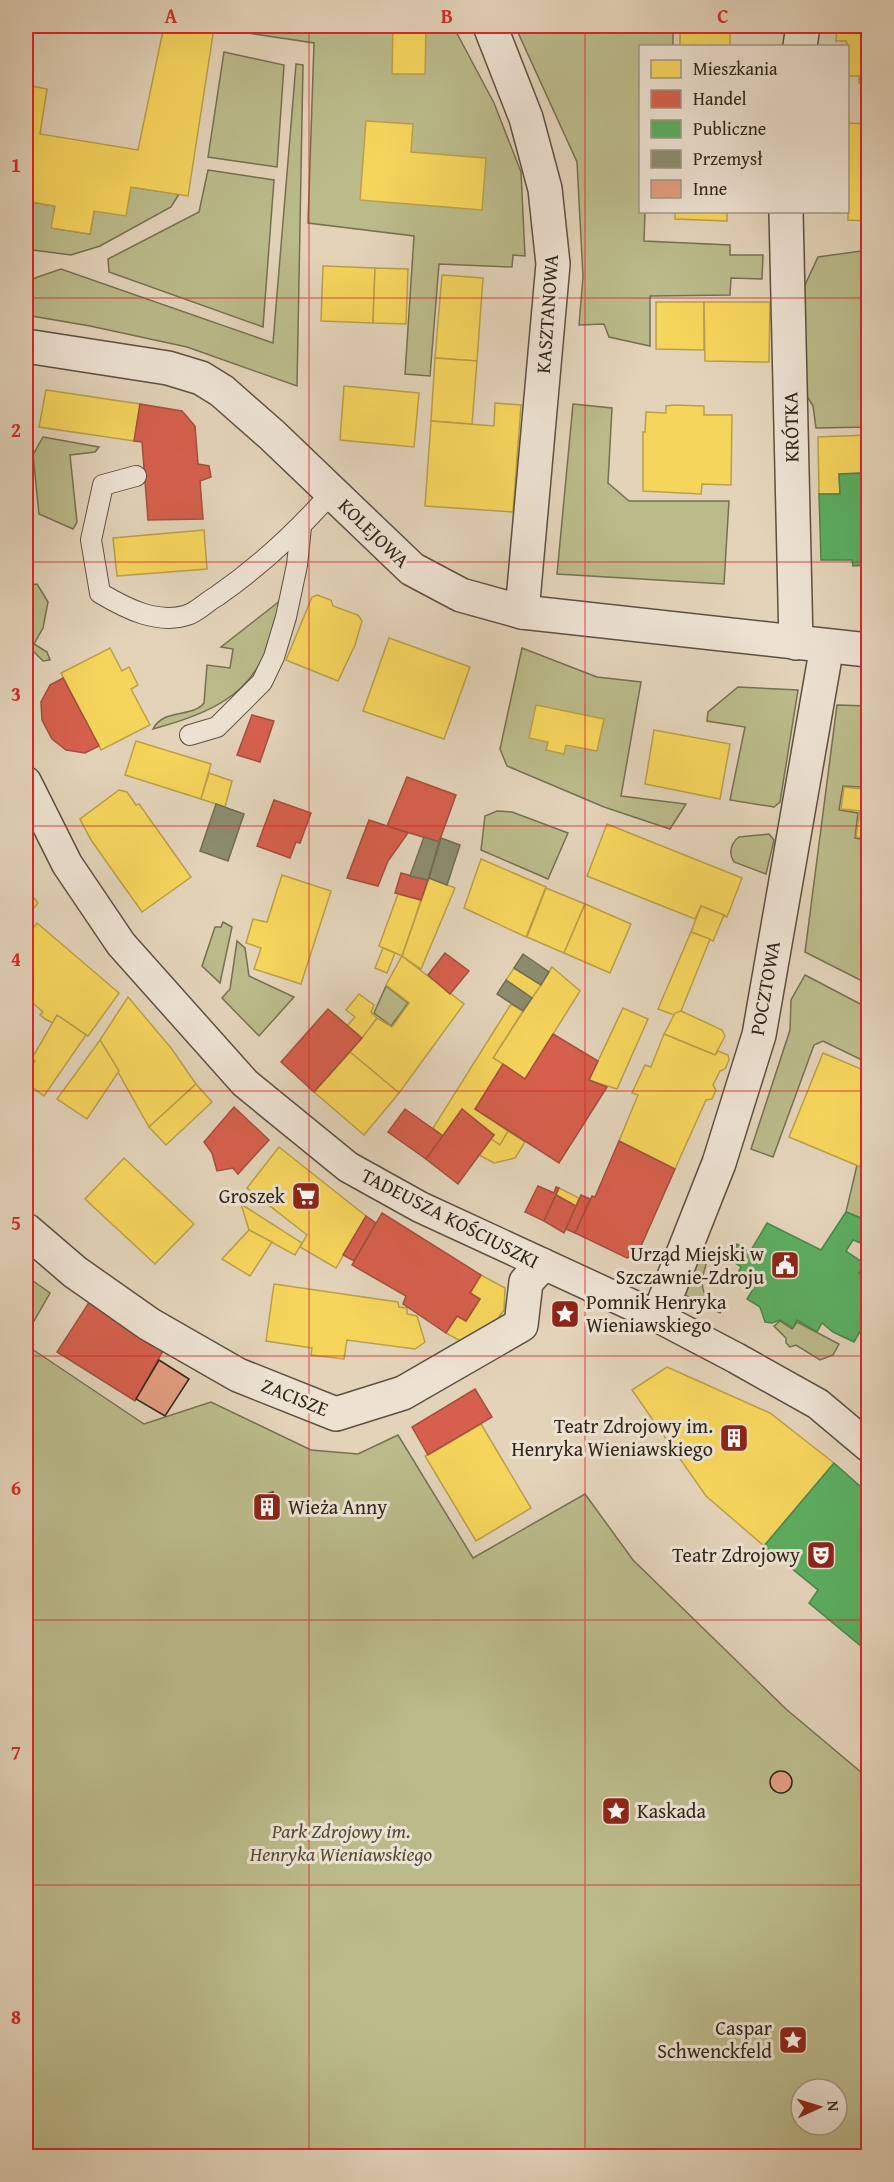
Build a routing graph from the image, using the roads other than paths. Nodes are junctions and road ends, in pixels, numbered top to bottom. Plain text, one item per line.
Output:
1 (490, 26) edge
2 (803, 26) edge
3 (800, 45) edge
4 (786, 213) edge
5 (26, 346) edge
6 (136, 476) dead end
7 (332, 492) junction
8 (301, 527) junction
9 (522, 612) junction
10 (811, 645) junction
11 (868, 650) edge
12 (190, 735) dead end
13 (26, 782) edge
14 (26, 1230) edge
15 (542, 1265) junction
16 (658, 1317) junction
17 (868, 1446) edge

1 - 9 street, KASZTANOWA
2 - 3 street
4 - 10 street, KRÓTKA
5 - 7 street, KOLEJOWA
6 - 8 lane
7 - 8 lane
7 - 9 street, KOLEJOWA
8 - 12 lane
9 - 10 street, KOLEJOWA
10 - 11 street, KOLEJOWA
10 - 16 street, POCZTOWA
13 - 15 street, TADEUSZA KOŚCIUSZKI
14 - 15 street, ZACISZE
15 - 16 street, TADEUSZA KOŚCIUSZKI
16 - 17 street, TADEUSZA KOŚCIUSZKI

